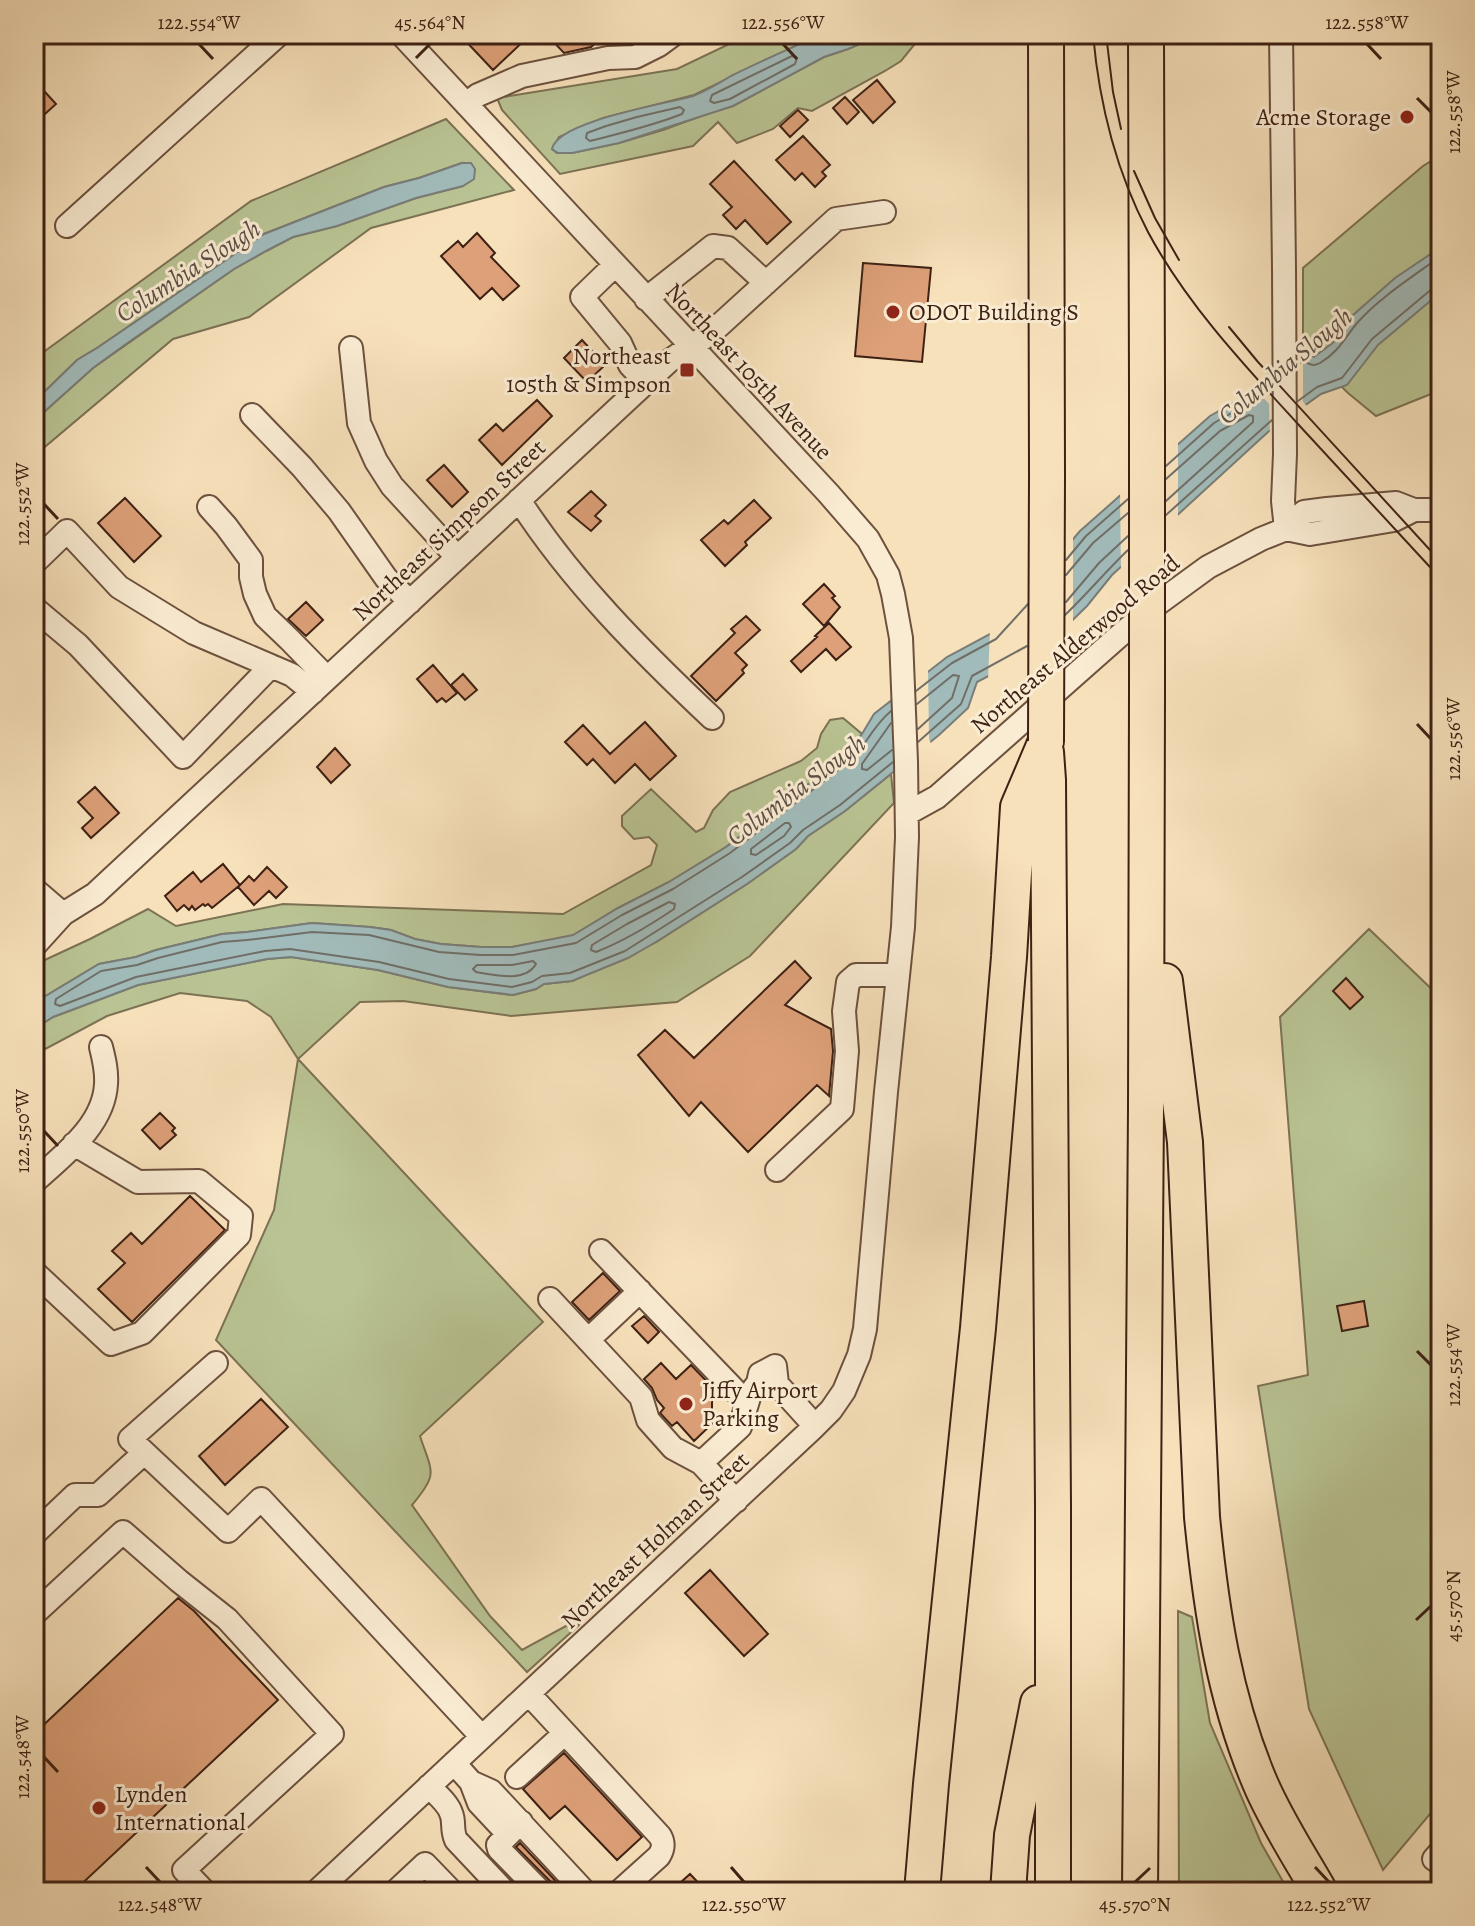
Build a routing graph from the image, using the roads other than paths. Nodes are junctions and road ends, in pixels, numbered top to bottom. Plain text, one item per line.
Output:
1 (279, 34) edge
2 (674, 34) edge
3 (1046, 34) edge
4 (1146, 34) edge
5 (1281, 34) edge
6 (405, 35) edge
7 (466, 104) junction
8 (884, 212) dead end
9 (67, 226) dead end
10 (615, 265) junction
11 (766, 283) junction
12 (646, 299) junction
13 (690, 347) junction
14 (351, 348) dead end
15 (646, 382) junction
16 (252, 415) dead end
17 (519, 500) junction
18 (209, 507) dead end
19 (1441, 510) edge
20 (1286, 529) junction
21 (457, 557) junction
22 (34, 563) edge
23 (410, 602) junction
24 (34, 608) edge
25 (271, 666) junction
26 (320, 685) junction
27 (712, 718) dead end
28 (1046, 741) junction
29 (908, 813) junction
30 (1148, 842) junction
31 (34, 889) edge
32 (63, 914) junction
33 (34, 918) edge
34 (34, 946) edge
35 (898, 975) junction
36 (101, 1047) dead end
37 (74, 1144) junction
38 (777, 1170) dead end
39 (34, 1182) edge
40 (601, 1251) dead end
41 (34, 1272) edge
42 (640, 1291) junction
43 (550, 1299) dead end
44 (588, 1340) junction
45 (216, 1363) dead end
46 (747, 1403) junction
47 (815, 1426) junction
48 (144, 1453) junction
49 (701, 1463) junction
50 (736, 1501) junction
51 (34, 1534) edge
52 (34, 1614) edge
53 (1053, 1629) junction
54 (529, 1694) junction
55 (565, 1733) junction
56 (482, 1737) junction
57 (454, 1763) junction
58 (517, 1777) dead end
59 (429, 1786) junction
60 (514, 1828) junction
61 (1441, 1851) edge
62 (1441, 1864) edge
63 (205, 1892) edge
64 (316, 1892) edge
65 (395, 1892) edge
66 (452, 1892) edge
67 (505, 1892) edge
68 (541, 1892) edge
69 (585, 1892) edge
70 (619, 1892) edge
71 (922, 1892) edge
72 (1008, 1892) edge
73 (1053, 1892) edge
74 (1140, 1892) edge
75 (1320, 1892) edge

1 - 9 street
2 - 7 street
3 - 28 highway, bridge
4 - 30 highway, bridge
5 - 20 street
6 - 7 street, Northeast 105th Avenue
7 - 10 street, Northeast 105th Avenue
8 - 11 street, Northeast Simpson Street
10 - 12 street, Northeast 105th Avenue
10 - 15 street
11 - 12 street
11 - 13 street, Northeast Simpson Street
12 - 13 street, Northeast 105th Avenue
13 - 15 street, Northeast Simpson Street
13 - 29 street, Northeast 105th Avenue
14 - 21 street
15 - 17 street, Northeast Simpson Street
16 - 23 street
17 - 21 street, Northeast Simpson Street
17 - 27 street
18 - 26 street
19 - 20 street, Northeast Alderwood Road
20 - 29 street, Northeast Alderwood Road
21 - 23 street, Northeast Simpson Street
22 - 25 street
23 - 26 street, Northeast Simpson Street
24 - 25 street
25 - 26 street
26 - 32 street, Northeast Simpson Street
28 - 53 highway
28 - 71 highway
29 - 35 street, Northeast Holman Street
30 - 74 highway
30 - 75 highway
31 - 32 street
32 - 33 street
32 - 34 street
35 - 38 street
35 - 47 street, Northeast Holman Street
36 - 37 street
37 - 39 street
37 - 41 street
40 - 42 street
42 - 44 street
42 - 46 street
43 - 44 street
44 - 49 street
45 - 48 street
46 - 47 street
46 - 49 street
47 - 50 street, Northeast Holman Street
48 - 51 street
48 - 56 street
49 - 50 street
50 - 54 street, Northeast Holman Street
52 - 63 street
53 - 72 highway
53 - 73 highway
54 - 55 street
54 - 56 street, Northeast Holman Street
55 - 58 street
55 - 70 street
56 - 57 street, Northeast Holman Street
57 - 59 street, Northeast Holman Street
57 - 60 street
59 - 64 street, Northeast Holman Street
59 - 67 street
60 - 68 street
60 - 69 street
61 - 62 street
65 - 66 street

